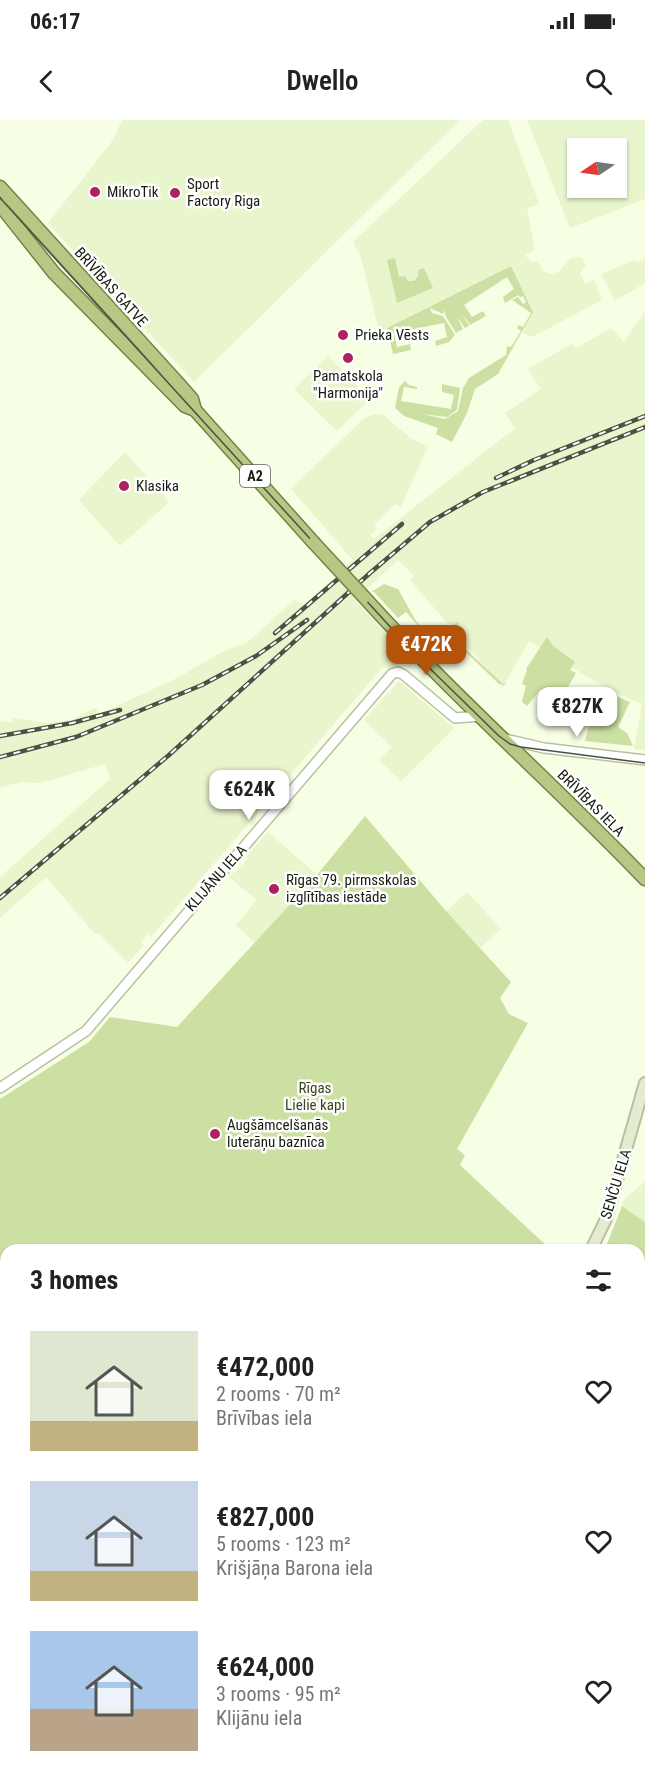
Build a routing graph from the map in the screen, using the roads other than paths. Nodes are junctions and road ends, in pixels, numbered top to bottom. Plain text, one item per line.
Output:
1 (0, 187) edge
2 (0, 205) edge
3 (195, 410) junction
4 (315, 543) joint
5 (481, 716) junction
6 (503, 738) junction
7 (645, 760) edge
8 (645, 879) edge
9 (645, 1083) edge
10 (0, 1088) edge
11 (594, 1244) edge

1 - 3 highway, BRĪVĪBAS GATVE / A2
2 - 3 highway, BRĪVĪBAS GATVE / A2
3 - 4 highway, BRĪVĪBAS GATVE / A2
4 - 5 highway, BRĪVĪBAS IELA / A2, bridge
5 - 6 highway, BRĪVĪBAS IELA / A2
5 - 10 street, KLIJĀNU IELA
6 - 7 street
6 - 8 highway, BRĪVĪBAS IELA / A2
9 - 11 main road, SENČU IELA

